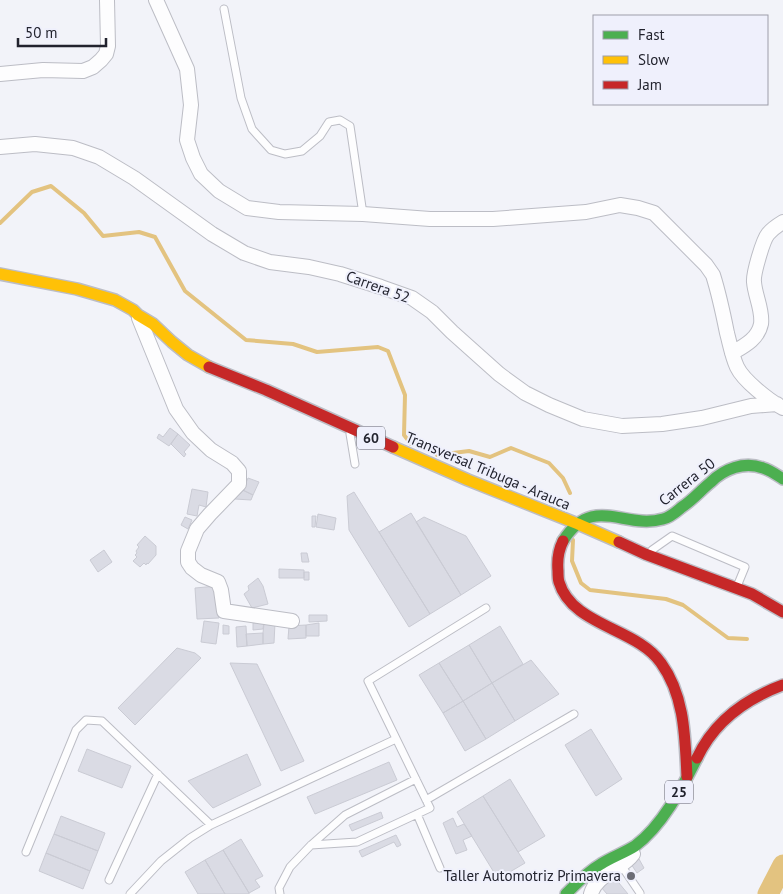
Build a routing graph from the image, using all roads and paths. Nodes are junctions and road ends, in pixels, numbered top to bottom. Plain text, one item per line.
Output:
1 (107, 0) edge
2 (156, 0) edge
3 (224, 9) dead end
4 (0, 74) edge
5 (0, 147) edge
6 (364, 214) junction
7 (783, 222) edge
8 (0, 274) edge
9 (138, 315) junction
10 (732, 353) junction
11 (780, 406) edge
12 (349, 428) junction
13 (355, 464) dead end
14 (783, 479) edge
15 (578, 524) junction
16 (645, 554) junction
17 (737, 589) junction
18 (752, 594) junction
19 (783, 597) edge
20 (486, 608) dead end
21 (783, 612) edge
22 (292, 622) dead end
23 (783, 685) edge
24 (574, 714) dead end
25 (396, 738) junction
26 (158, 774) junction
27 (687, 777) junction
28 (416, 779) junction
29 (426, 800) junction
30 (417, 814) junction
31 (211, 825) junction
32 (642, 840) junction
33 (311, 845) junction
34 (26, 852) dead end
35 (621, 865) junction
36 (440, 868) dead end
37 (109, 880) dead end
38 (640, 893) edge
39 (130, 894) edge
40 (280, 894) edge
41 (566, 894) edge
42 (591, 894) edge

1 - 4 street
2 - 6 street
3 - 6 lane
5 - 11 street, Carrera 52
6 - 10 street
7 - 10 street
8 - 9 main road, Transversal Tribuga - Arauca / 60
9 - 12 main road, Transversal Tribuga - Arauca / 60
9 - 22 street
10 - 11 street
12 - 13 lane
12 - 15 main road, Transversal Tribuga - Arauca / 60
14 - 15 main road, Carrera 50
15 - 16 main road, Transversal Tribuga - Arauca / 60
15 - 27 main road
16 - 17 main road, Transversal Tribuga - Arauca / 60
16 - 17 lane
17 - 18 main road, Transversal Tribuga - Arauca / 60
18 - 19 main road, Transversal Tribuga - Arauca / 60
18 - 21 main road, Transversal Tribuga - Arauca / 60
20 - 25 lane
23 - 27 main road, 25
24 - 29 lane
25 - 28 lane
25 - 31 lane
26 - 31 lane
26 - 34 lane
26 - 37 lane
27 - 32 main road, 25
28 - 29 lane
28 - 33 lane
29 - 30 lane
30 - 33 lane
30 - 36 lane
31 - 39 lane
32 - 35 street
32 - 41 main road, 25
33 - 40 lane
35 - 38 lane
35 - 42 street

